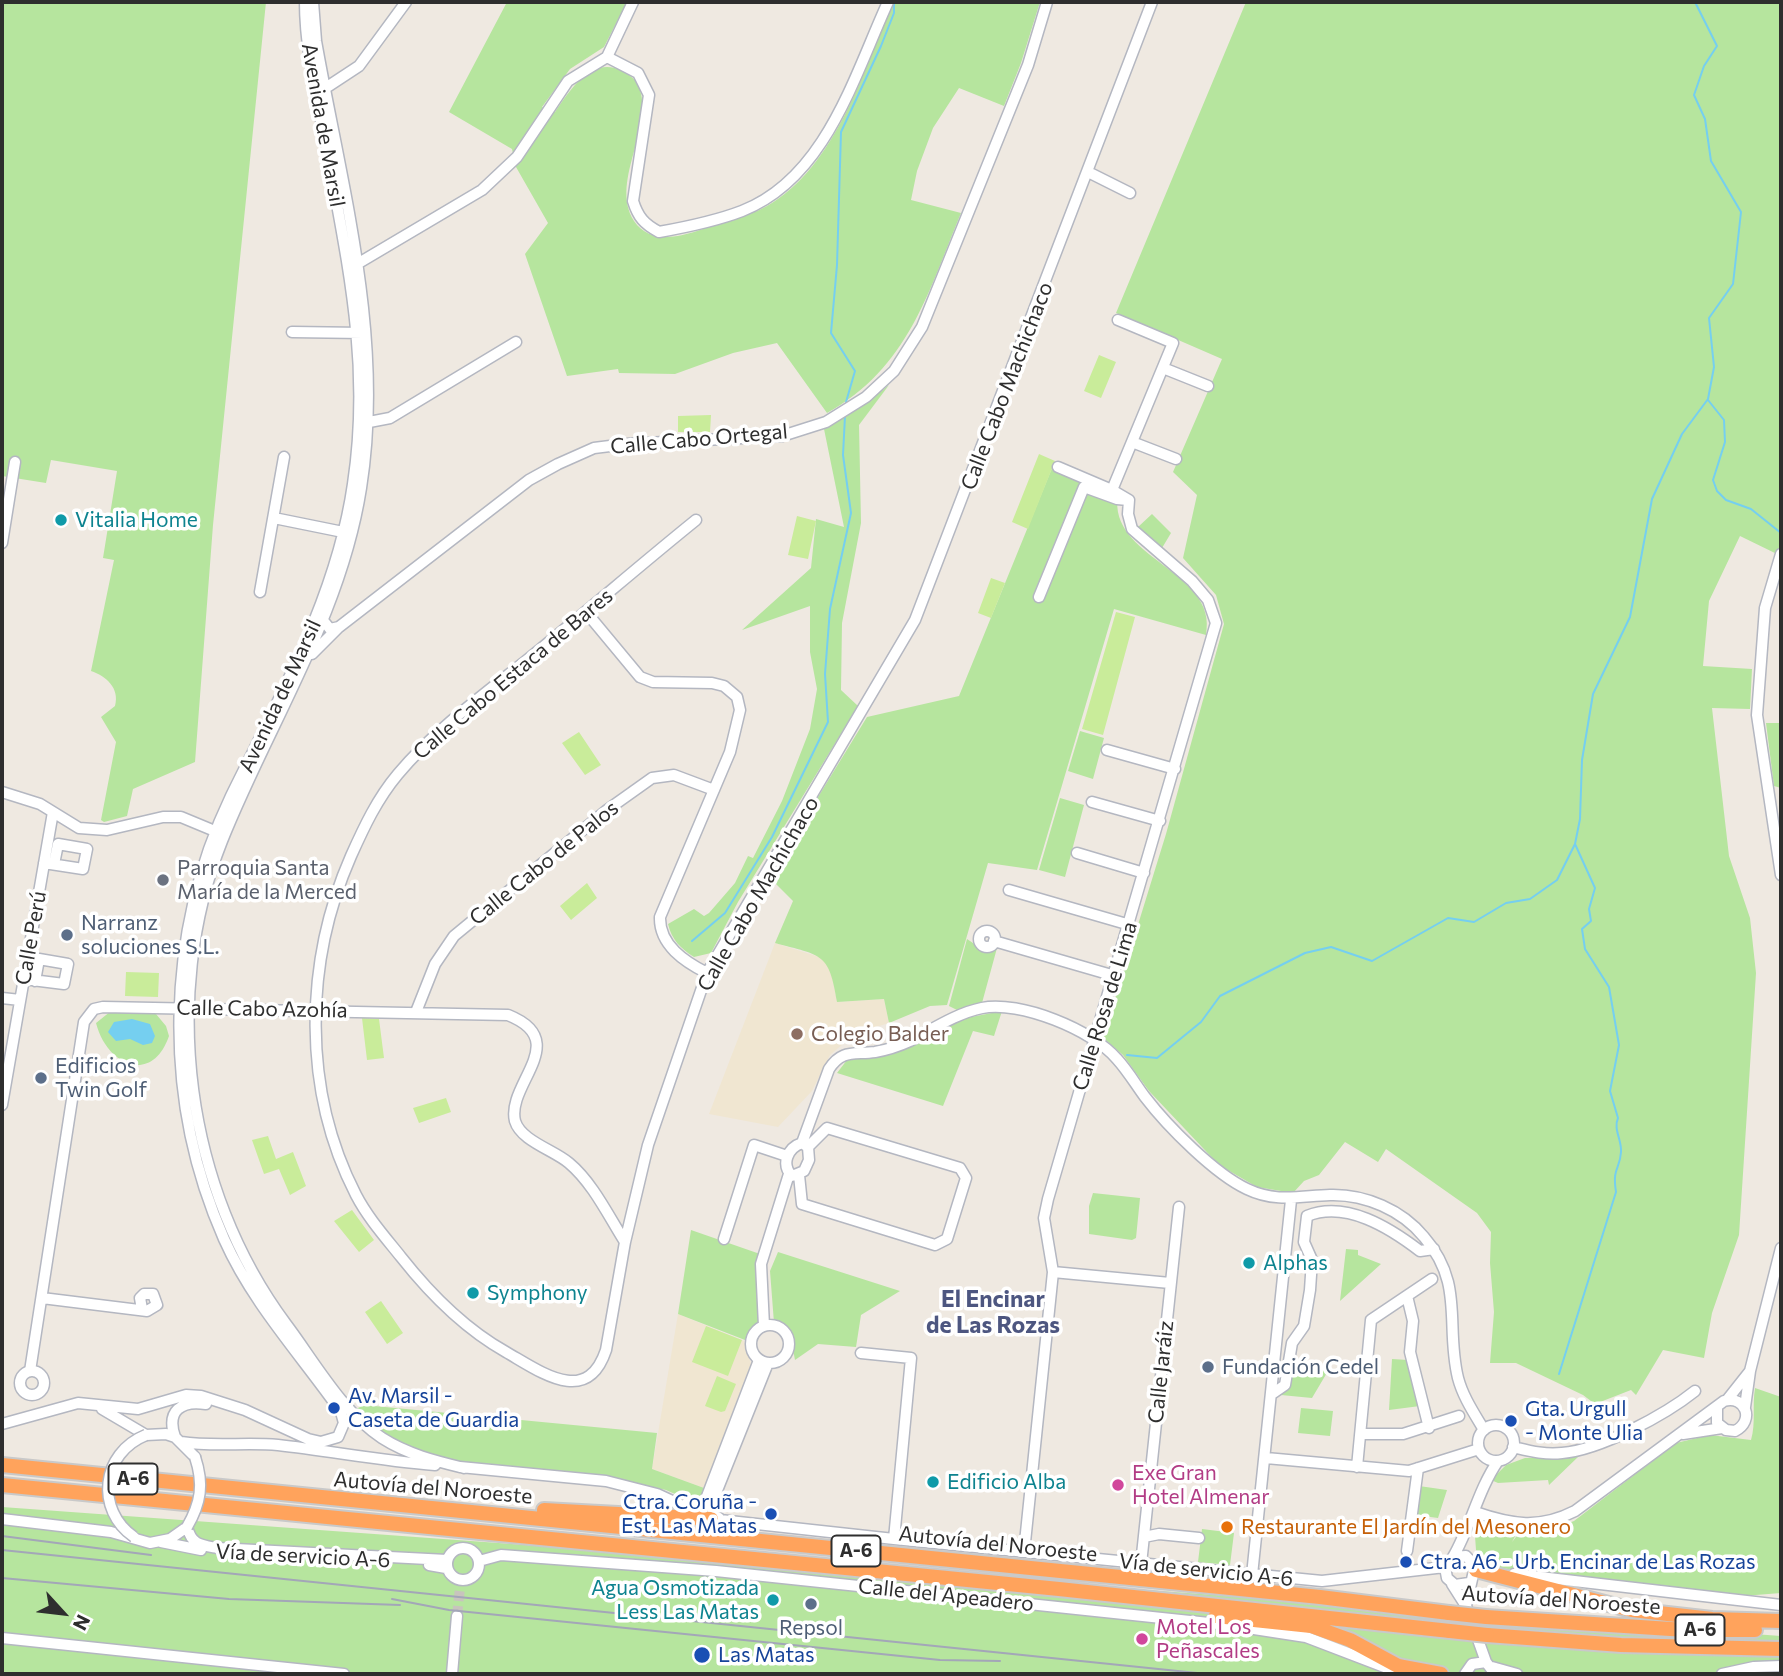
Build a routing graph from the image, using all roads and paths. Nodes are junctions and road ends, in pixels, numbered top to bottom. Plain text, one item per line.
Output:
1 (305, 2) edge
2 (313, 2) edge
3 (406, 2) edge
4 (634, 2) edge
5 (888, 2) edge
6 (1046, 2) edge
7 (1152, 2) edge
8 (607, 57) junction
9 (320, 92) junction
10 (1088, 172) junction
11 (1130, 193) dead end
12 (353, 266) junction
13 (1118, 320) dead end
14 (292, 332) dead end
15 (363, 333) junction
16 (516, 342) dead end
17 (1163, 368) junction
18 (1208, 386) dead end
19 (365, 423) junction
20 (1132, 442) junction
21 (284, 457) dead end
22 (1176, 459) dead end
23 (15, 462) dead end
24 (1058, 467) dead end
25 (1112, 490) junction
26 (1129, 500) junction
27 (274, 518) junction
28 (696, 520) dead end
29 (348, 533) junction
30 (2, 543) edge
31 (1781, 554) edge
32 (260, 592) dead end
33 (1039, 597) dead end
34 (330, 604) junction
35 (318, 612) junction
36 (586, 612) junction
37 (344, 621) junction
38 (324, 624) junction
39 (310, 633) junction
40 (307, 659) junction
41 (1107, 750) dead end
42 (1175, 769) junction
43 (714, 790) junction
44 (2, 792) edge
45 (1092, 802) dead end
46 (53, 812) junction
47 (1160, 821) junction
48 (220, 833) junction
49 (1076, 853) dead end
50 (1144, 873) junction
51 (1781, 875) edge
52 (1009, 890) dead end
53 (1129, 925) junction
54 (995, 941) dead end
55 (708, 974) junction
56 (1115, 975) junction
57 (2, 998) edge
58 (20, 1000) junction
59 (184, 1007) junction
60 (314, 1010) junction
61 (416, 1012) junction
62 (1095, 1041) junction
63 (2, 1105) edge
64 (805, 1145) junction
65 (787, 1156) junction
66 (794, 1175) junction
67 (1292, 1200) junction
68 (1179, 1207) dead end
69 (724, 1239) dead end
70 (625, 1242) junction
71 (1781, 1248) edge
72 (1434, 1249) junction
73 (1053, 1272) junction
74 (1432, 1279) dead end
75 (1170, 1283) junction
76 (1407, 1296) junction
77 (41, 1298) junction
78 (142, 1309) dead end
79 (768, 1326) junction
80 (861, 1353) dead end
81 (308, 1361) junction
82 (764, 1362) junction
83 (30, 1371) dead end
84 (1750, 1371) junction
85 (1695, 1391) dead end
86 (1272, 1394) junction
87 (340, 1396) junction
88 (1727, 1400) junction
89 (88, 1404) junction
90 (226, 1404) junction
91 (1745, 1407) junction
92 (1717, 1408) junction
93 (1460, 1416) dead end
94 (2, 1424) edge
95 (1429, 1428) junction
96 (1722, 1428) junction
97 (1484, 1430) junction
98 (151, 1434) junction
99 (1361, 1434) junction
100 (1676, 1436) junction
101 (178, 1439) junction
102 (1513, 1447) junction
103 (1482, 1452) junction
104 (1266, 1458) junction
105 (1498, 1461) junction
106 (2, 1465) edge
107 (1357, 1467) junction
108 (464, 1468) junction
109 (1418, 1468) junction
110 (1485, 1480) junction
111 (2, 1485) edge
112 (264, 1493) junction
113 (657, 1494) junction
114 (1475, 1512) junction
115 (2, 1519) edge
116 (717, 1520) junction
117 (187, 1527) junction
118 (1465, 1536) junction
119 (134, 1537) junction
120 (1144, 1537) junction
121 (1199, 1538) dead end
122 (894, 1539) junction
123 (160, 1542) junction
124 (1407, 1551) dead end
125 (1024, 1552) junction
126 (1466, 1556) junction
127 (1453, 1557) junction
128 (479, 1561) junction
129 (447, 1564) junction
130 (1142, 1564) junction
131 (1445, 1567) junction
132 (1473, 1573) junction
133 (1252, 1576) junction
134 (1452, 1584) junction
135 (1059, 1589) junction
136 (1781, 1605) edge
137 (1466, 1606) junction
138 (457, 1616) tunnel mouth
139 (1781, 1621) edge
140 (1781, 1630) edge
141 (2, 1638) edge
142 (1483, 1640) junction
143 (1781, 1649) edge
144 (1488, 1666) edge
145 (1781, 1666) edge
146 (344, 1674) edge
147 (452, 1674) edge
148 (1408, 1674) edge
149 (1441, 1674) edge
150 (1465, 1674) edge
151 (1517, 1674) edge
152 (1722, 1674) edge

1 - 9 street, Avenida de Marsil
2 - 9 street, Avenida de Marsil
3 - 9 street
4 - 8 street
5 - 8 street
6 - 37 street, Calle Cabo Ortegal
7 - 10 street, Calle Cabo Machichaco
8 - 12 street
9 - 12 street, Avenida de Marsil
10 - 11 street
10 - 55 street, Calle Cabo Machichaco
12 - 15 street, Avenida de Marsil
13 - 17 street
14 - 15 street
15 - 19 street, Avenida de Marsil
16 - 19 street
17 - 18 street
17 - 20 street
19 - 29 street, Avenida de Marsil
20 - 22 street
20 - 25 street
21 - 27 street
23 - 30 street
24 - 25 street
25 - 26 street
26 - 33 street
26 - 42 street, Calle Rosa de Lima
27 - 29 street
27 - 32 street
28 - 36 street, Calle Cabo Estaca de Bares
29 - 34 street, Avenida de Marsil
29 - 35 street, Avenida de Marsil
31 - 51 street
34 - 37 street
34 - 38 street, Avenida de Marsil
35 - 38 street
35 - 39 street, Avenida de Marsil
36 - 43 street
36 - 60 street, Calle Cabo Estaca de Bares
37 - 38 street
37 - 40 street, Calle Cabo Ortegal
38 - 39 street
38 - 40 street, Avenida de Marsil
39 - 48 street, Avenida de Marsil
40 - 48 street, Avenida de Marsil
41 - 42 street
42 - 47 street, Calle Rosa de Lima
43 - 55 street
43 - 61 street, Calle Cabo de Palos
44 - 46 street
45 - 47 street
46 - 48 street
46 - 58 street, Calle Perú
47 - 50 street, Calle Rosa de Lima
48 - 59 street, Avenida de Marsil
49 - 50 street
50 - 53 street, Calle Rosa de Lima
52 - 53 street
53 - 56 street, Calle Rosa de Lima
54 - 56 street
55 - 70 street, Calle Cabo Machichaco
56 - 62 street, Calle Rosa de Lima
57 - 58 street
58 - 63 street, Calle Perú
59 - 60 street, Calle Cabo Azohía
59 - 77 street, Calle Cabo Azohía
59 - 81 street, Avenida de Marsil
60 - 61 street, Calle Cabo Azohía
60 - 70 street, Calle Cabo Machichaco
61 - 70 street, Calle Cabo Azohía
62 - 64 street
62 - 67 street
62 - 73 street, Calle Rosa de Lima
64 - 65 street
64 - 66 street
64 - 66 street
65 - 66 street
65 - 69 street
66 - 79 street
67 - 72 street
67 - 86 street
68 - 75 street, Calle Jaráiz
71 - 84 street
72 - 86 street
72 - 97 street
73 - 75 street
73 - 125 street, Calle Rosa de Lima
74 - 76 street
75 - 120 street, Calle Jaráiz
76 - 95 street
76 - 99 street
77 - 78 street
77 - 83 street, Calle Cabo Azohía
79 - 82 street
79 - 82 street
80 - 122 street
81 - 87 street, Avenida de Marsil
81 - 90 street, Avenida de Marsil
82 - 113 street
82 - 116 street
84 - 88 street
84 - 91 street
85 - 102 street
86 - 104 street
87 - 101 street
87 - 108 street, Avenida de Marsil
88 - 91 street
88 - 92 street
89 - 90 street
89 - 94 street
89 - 98 street
90 - 98 street
91 - 96 street
92 - 96 street
92 - 100 street
93 - 95 street
95 - 99 street
96 - 100 street
97 - 102 street
97 - 103 street
98 - 101 street
98 - 119 street, bridge
99 - 107 street
100 - 114 street
101 - 108 street, Vía de servicio A-6
101 - 117 street, bridge
102 - 105 street
103 - 105 street
103 - 109 street
103 - 110 street
104 - 107 street
104 - 133 street
105 - 110 street
106 - 112 highway, Autovía del Noroeste / A-6
107 - 109 street
108 - 113 street, Vía de servicio A-6
109 - 124 street
110 - 114 street
111 - 135 highway, Autovía del Noroeste / A-6
112 - 116 highway
112 - 140 highway, Autovía del Noroeste / A-6, bridge
113 - 116 street, Vía de servicio A-6
114 - 118 street
115 - 119 street
116 - 122 street, Vía de servicio A-6
117 - 123 street
117 - 129 street, Vía de servicio A-6
118 - 126 street
118 - 127 street
119 - 123 street
120 - 121 street
120 - 130 street, Calle Jaráiz
122 - 125 street, Vía de servicio A-6
123 - 129 street, Vía de servicio A-6
125 - 130 street, Vía de servicio A-6
126 - 127 street
126 - 132 street
127 - 131 street
128 - 129 street
128 - 129 street
128 - 148 street, Calle del Apeadero
130 - 133 street, Vía de servicio A-6
131 - 133 street, Vía de servicio A-6
131 - 134 street
132 - 134 street
132 - 136 street
132 - 137 street
132 - 139 highway
134 - 137 street
135 - 142 highway, Autovía del Noroeste / A-6, bridge
135 - 149 highway
137 - 142 street
138 - 147 street
141 - 146 street
142 - 143 highway, Autovía del Noroeste / A-6
142 - 144 street
144 - 150 street
144 - 151 street
145 - 152 street

